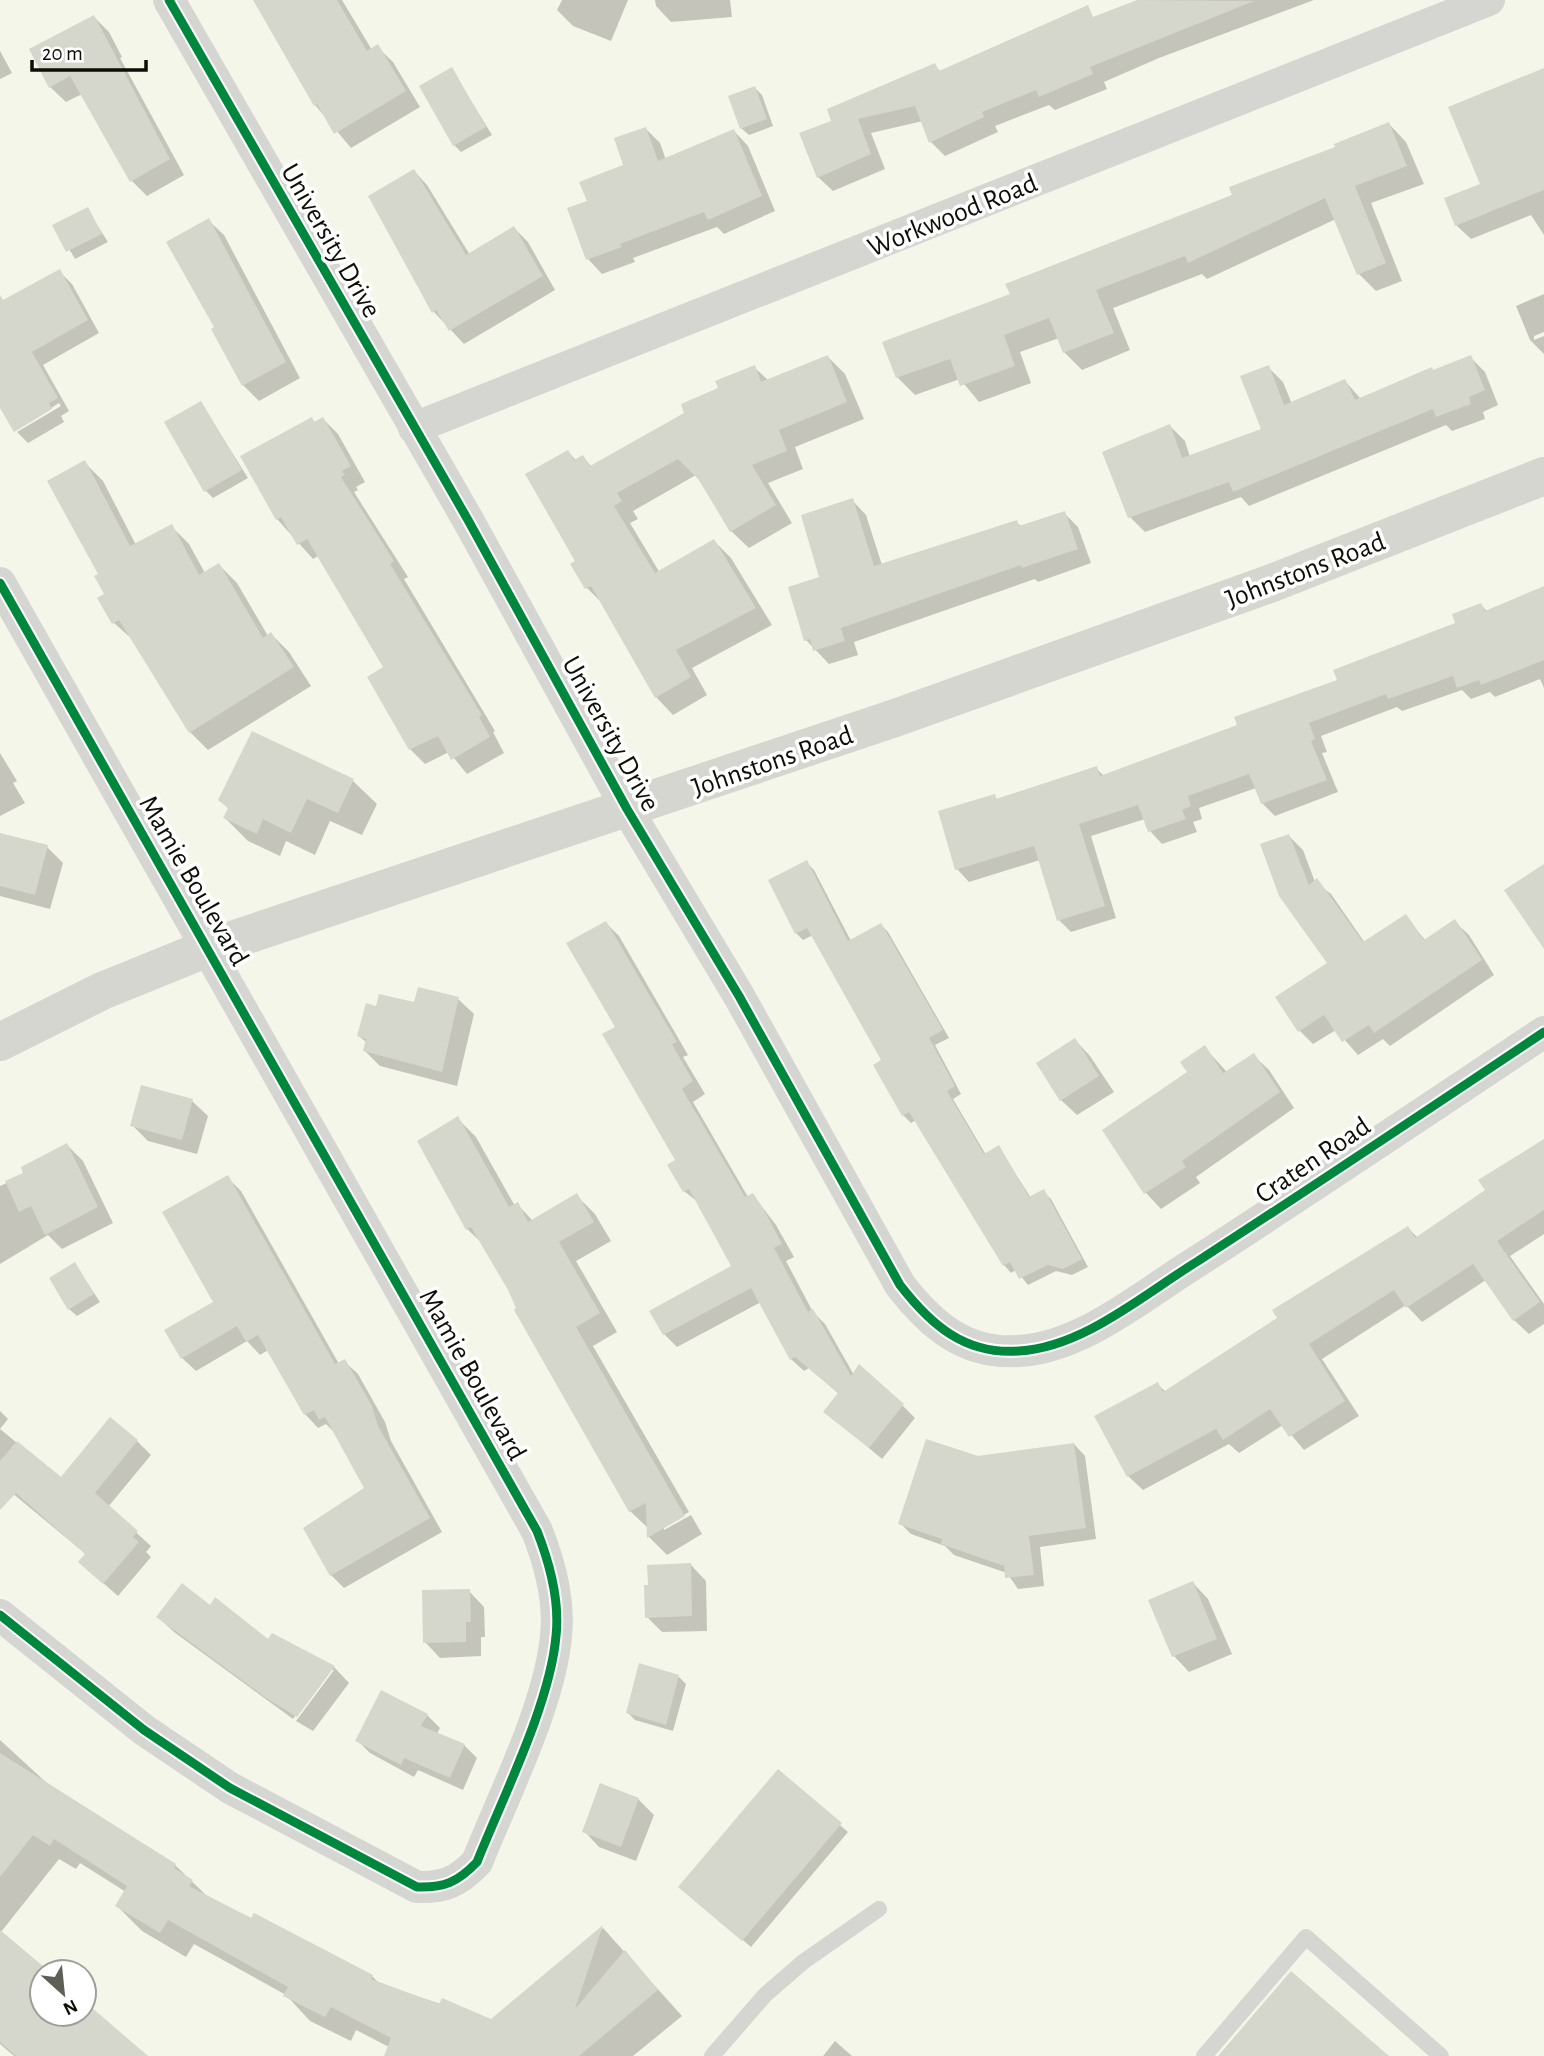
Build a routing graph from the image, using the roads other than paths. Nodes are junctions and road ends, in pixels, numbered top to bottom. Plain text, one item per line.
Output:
1 (169, 0) edge
2 (1489, 0) edge
3 (414, 428) junction
4 (1544, 476) edge
5 (0, 583) edge
6 (627, 809) junction
7 (208, 948) junction
8 (1544, 1032) edge
9 (0, 1042) edge
10 (1102, 1321) joint
11 (0, 1615) edge
12 (879, 1909) dead end
13 (712, 2056) edge
14 (1204, 2056) edge
15 (1441, 2056) edge

1 - 3 street, University Drive
2 - 3 street, Workwood Road
3 - 6 street, University Drive
4 - 6 street, Johnstons Road
5 - 7 street, Mamie Boulevard
6 - 7 street, Johnstons Road
6 - 10 street, University Drive
7 - 9 street, Johnstons Road
7 - 11 street, Mamie Boulevard
8 - 10 street, Craten Road
12 - 13 lane
14 - 15 lane

